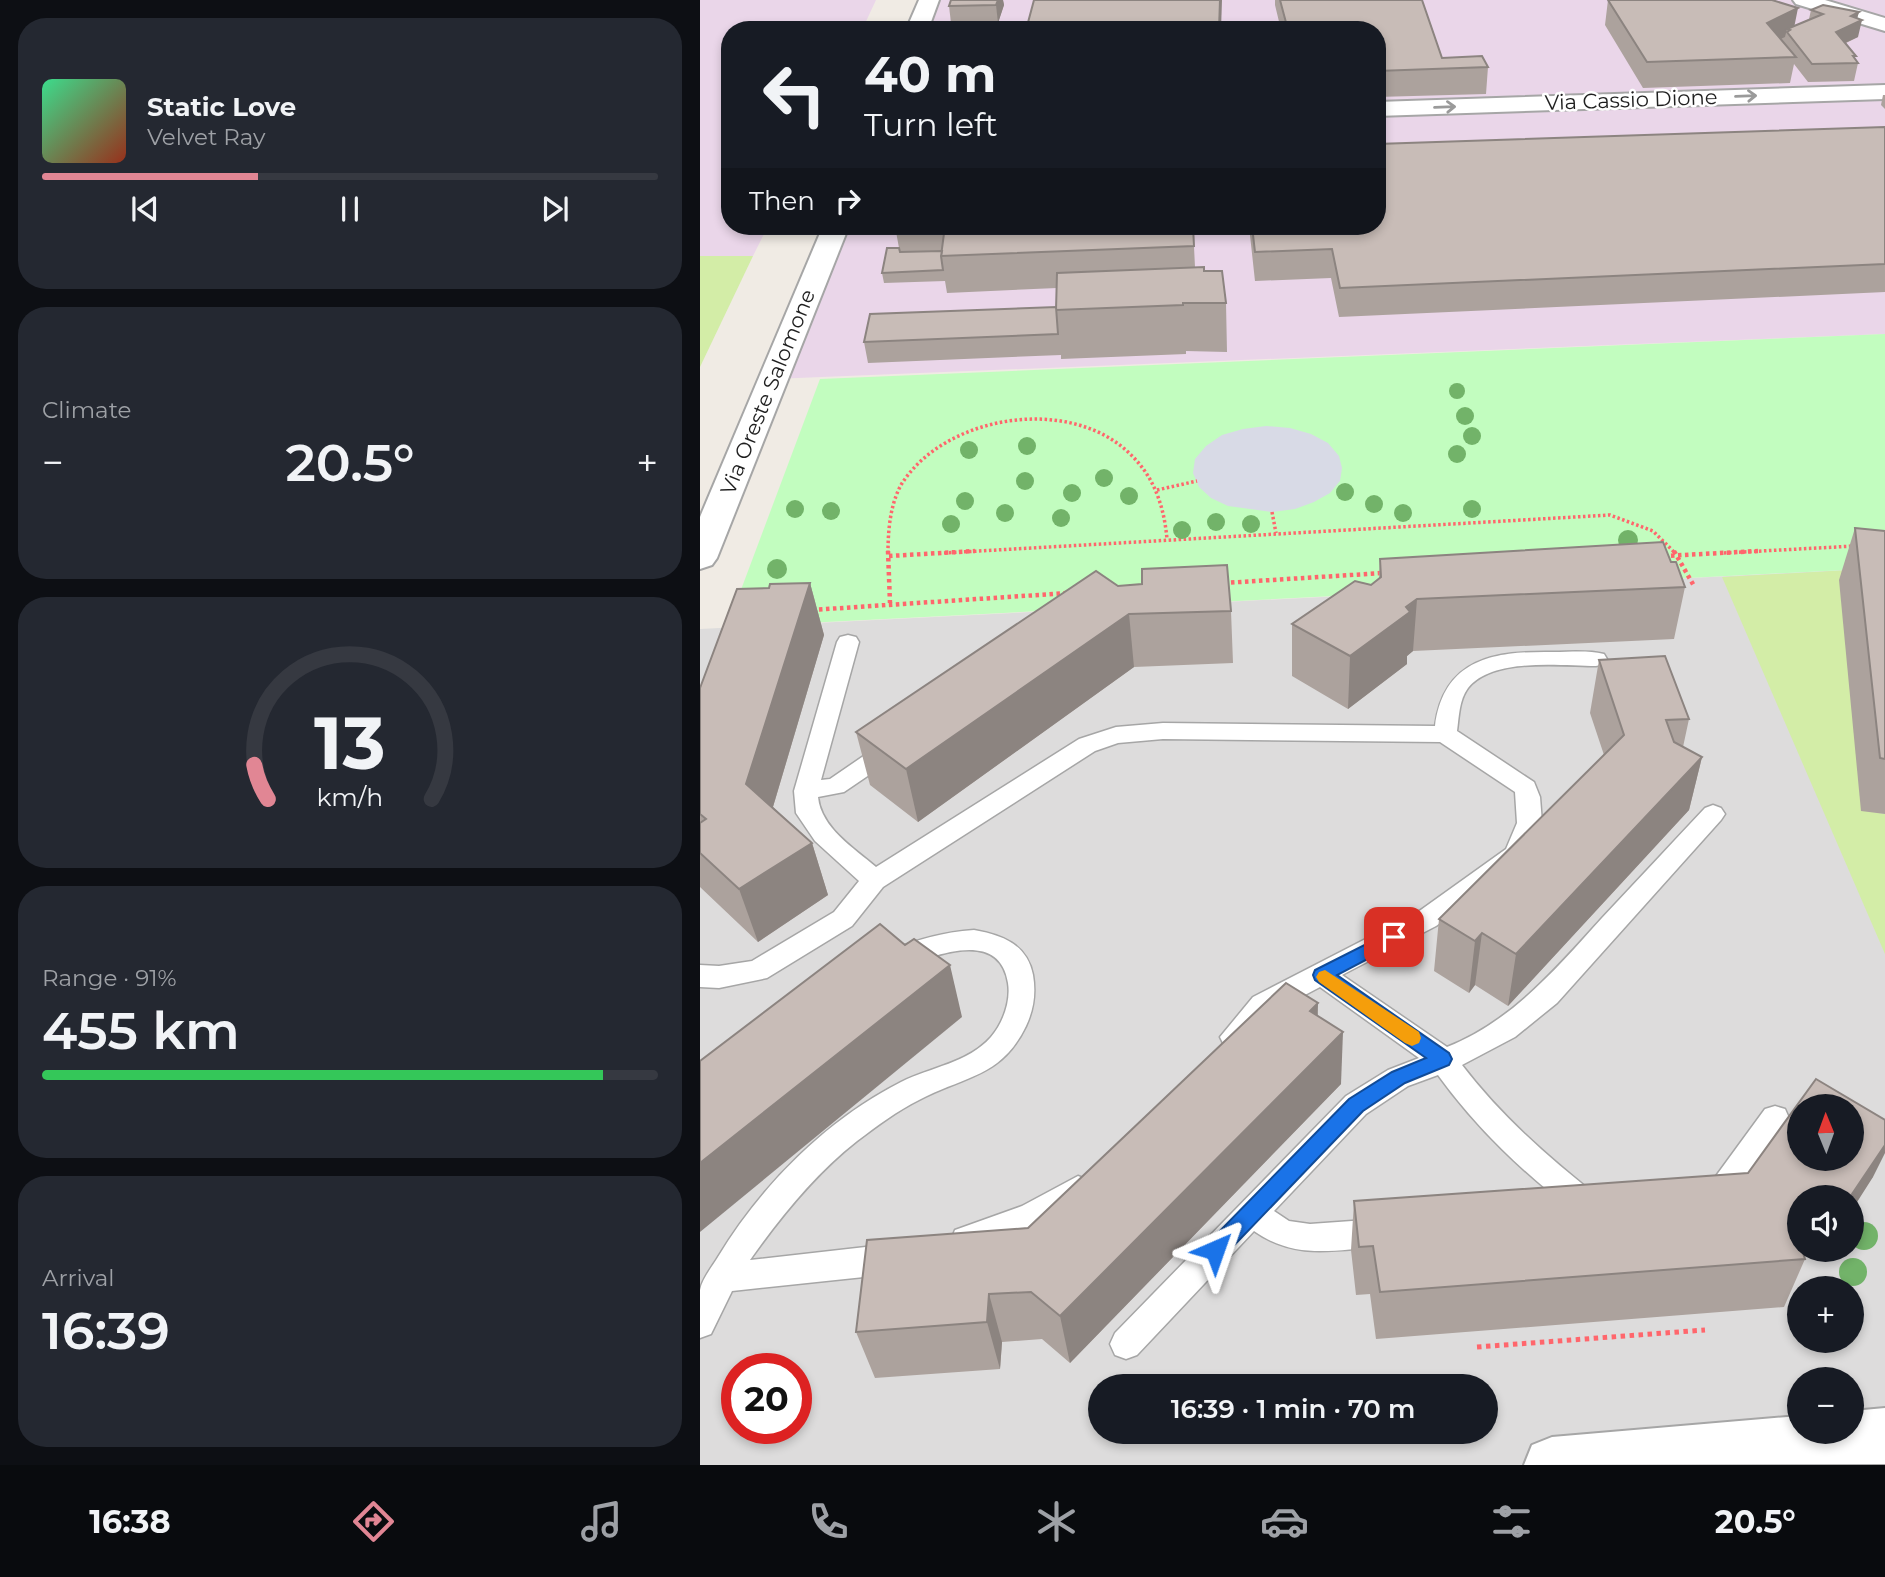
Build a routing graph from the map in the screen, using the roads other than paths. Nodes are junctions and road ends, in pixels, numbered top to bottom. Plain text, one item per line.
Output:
1 (929, 0) edge
2 (1803, 0) edge
3 (921, 21) edge
4 (1885, 25) edge
5 (1885, 92) edge
6 (1386, 109) edge
7 (832, 235) edge
8 (700, 558) edge
9 (848, 642) dead end
10 (1596, 659) edge
11 (1445, 734) junction
12 (902, 741) edge
13 (806, 791) junction
14 (1713, 814) dead end
15 (874, 880) junction
16 (876, 971) edge
17 (1322, 975) junction
18 (700, 976) edge
19 (1220, 1056) edge
20 (1443, 1059) junction
21 (1775, 1118) dead end
22 (1100, 1174) edge
23 (1685, 1206) edge
24 (1251, 1212) junction
25 (1558, 1218) edge
26 (1407, 1230) edge
27 (945, 1246) edge
28 (911, 1254) edge
29 (725, 1277) junction
30 (700, 1322) edge
31 (1126, 1343) dead end
32 (1885, 1436) edge
33 (1552, 1465) edge

1 - 3 street
2 - 4 street
6 -> 5 street, Via Cassio Dione
7 - 8 street, Via Oreste Salomone
9 - 13 lane
10 - 11 lane
11 - 15 lane
11 - 17 lane
12 - 13 lane
13 - 15 lane
14 - 20 lane
15 - 18 lane
16 - 29 lane
17 - 19 lane
17 - 20 lane
20 - 24 lane
20 - 25 lane
21 - 23 lane
22 - 27 lane
24 - 26 lane
24 - 31 lane
28 - 29 lane
29 - 30 lane
32 - 33 street

